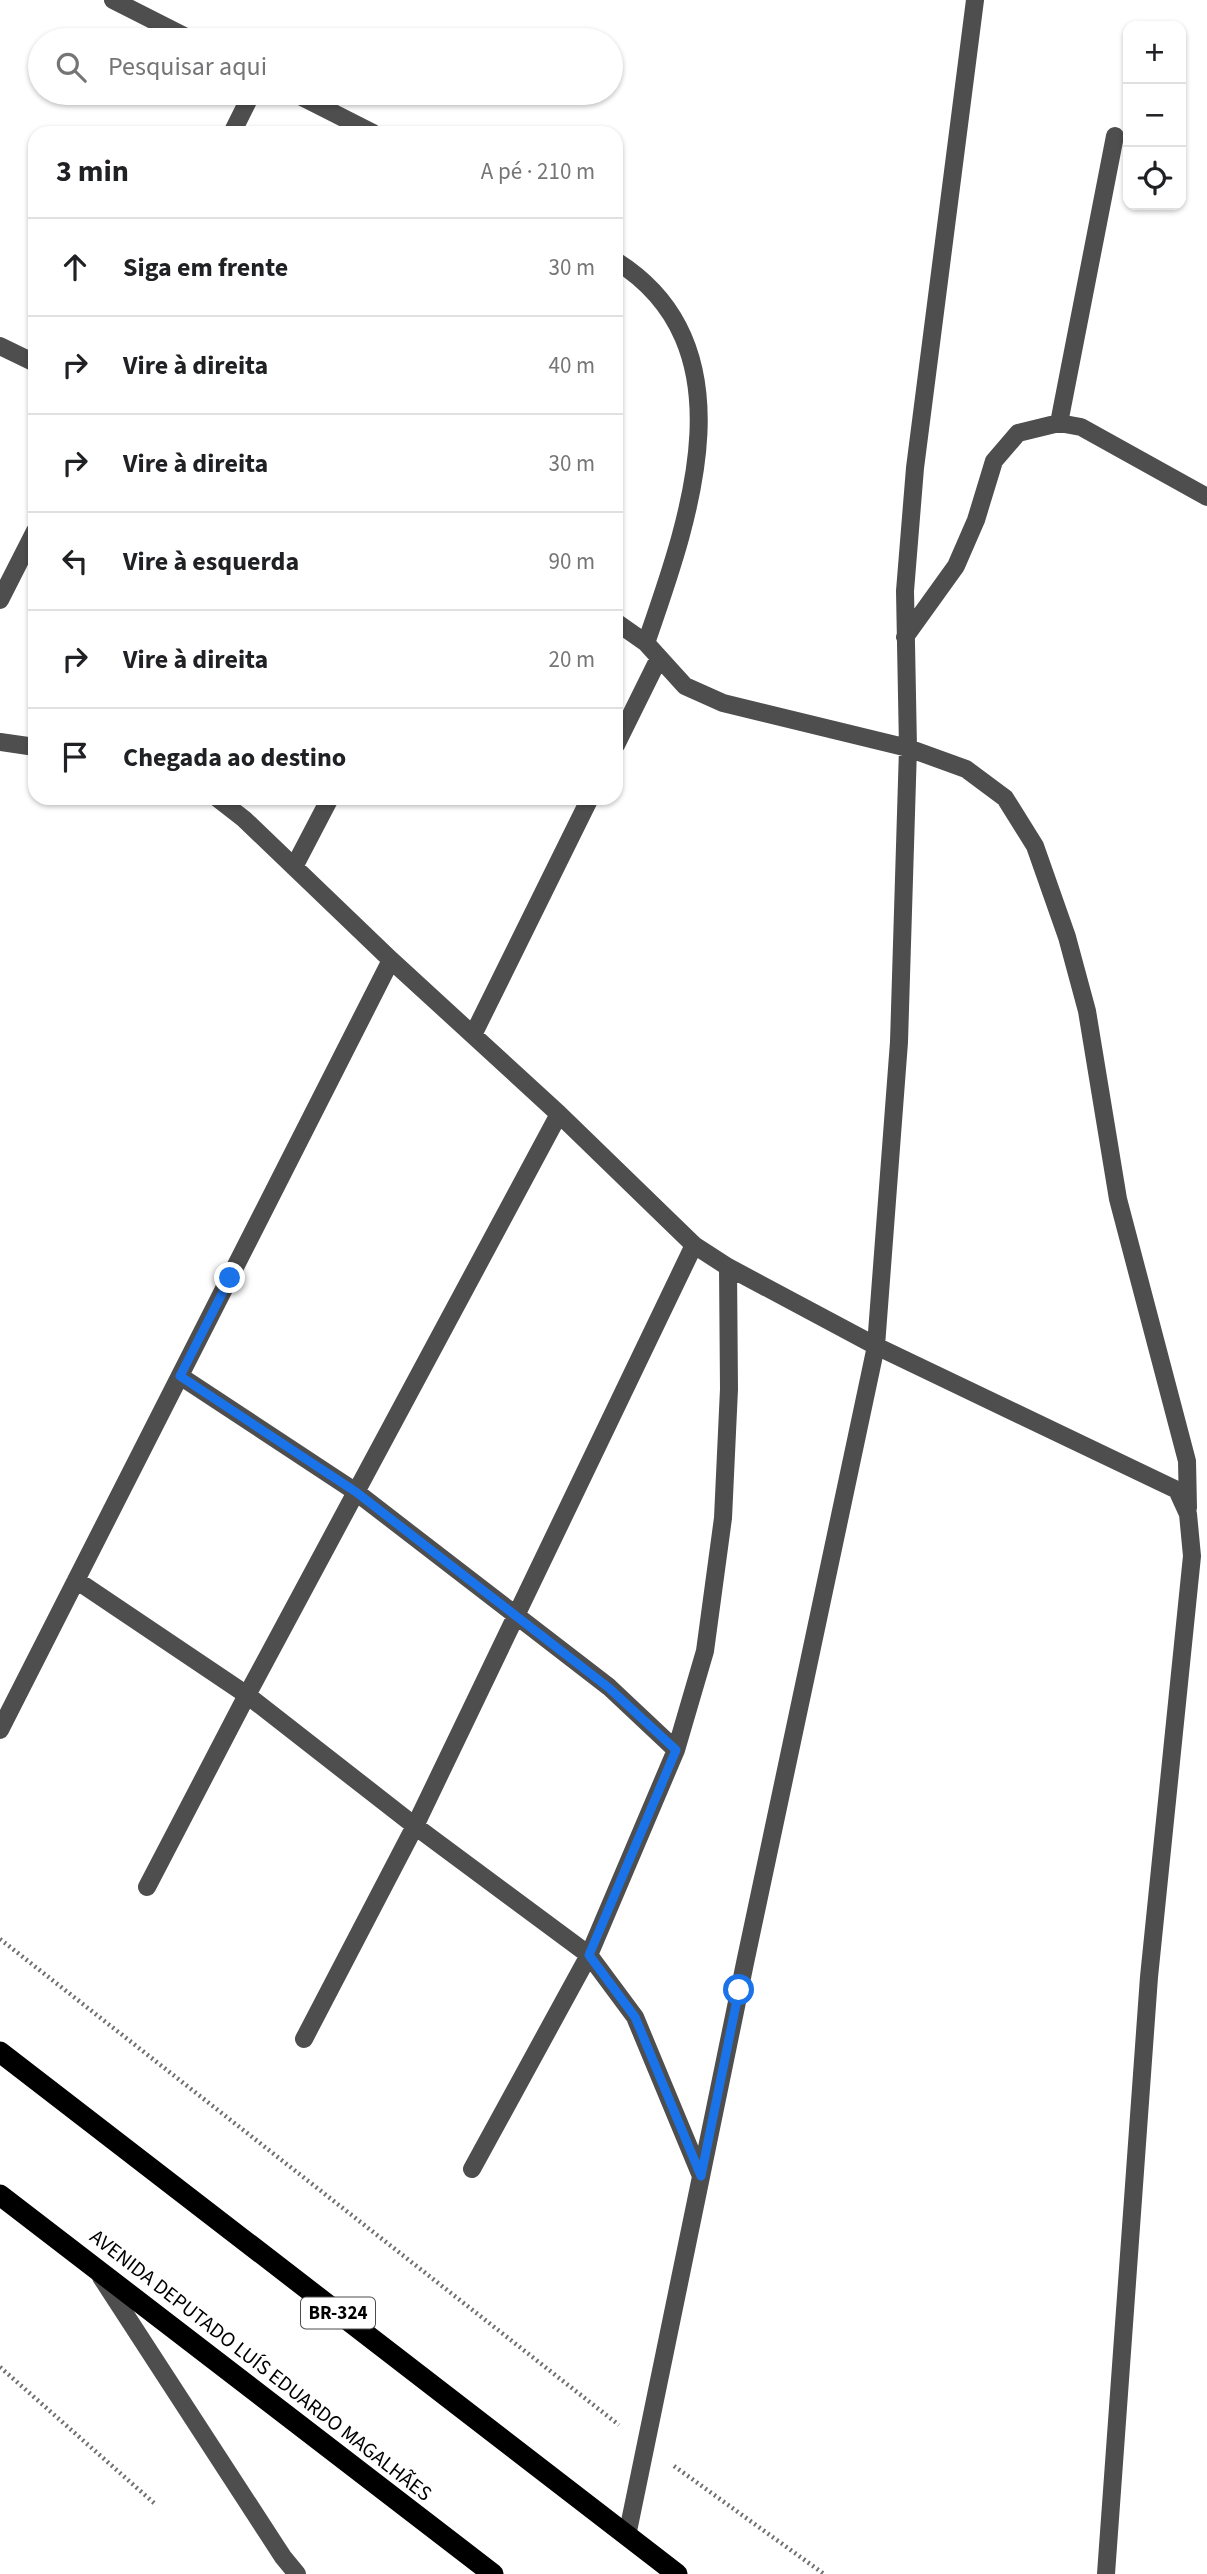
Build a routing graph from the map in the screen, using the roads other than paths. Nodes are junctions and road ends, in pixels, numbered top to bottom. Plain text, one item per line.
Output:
1 (113, 0) edge
2 (975, 0) edge
3 (168, 28) edge
4 (246, 105) edge
5 (318, 105) edge
6 (236, 126) edge
7 (359, 126) edge
8 (1115, 136) dead end
9 (623, 266) edge
10 (0, 346) edge
11 (28, 360) edge
12 (1059, 423) junction
13 (1207, 497) edge
14 (28, 545) edge
15 (0, 600) edge
16 (623, 627) edge
17 (905, 637) junction
18 (646, 643) junction
19 (659, 658) junction
20 (623, 731) edge
21 (0, 741) edge
22 (28, 746) edge
23 (908, 748) junction
24 (226, 805) edge
25 (326, 805) edge
26 (587, 805) edge
27 (294, 867) junction
28 (391, 960) junction
29 (473, 1035) junction
30 (559, 1114) junction
31 (694, 1245) junction
32 (727, 1267) junction
33 (876, 1346) junction
34 (180, 1376) junction
35 (356, 1492) junction
36 (1188, 1514) junction
37 (76, 1580) junction
38 (516, 1616) junction
39 (247, 1695) junction
40 (0, 1730) edge
41 (676, 1750) junction
42 (415, 1826) junction
43 (147, 1887) dead end
44 (589, 1955) junction
45 (304, 2039) dead end
46 (0, 2052) edge
47 (472, 2169) dead end
48 (701, 2176) junction
49 (0, 2195) edge
50 (95, 2268) junction
51 (627, 2536) junction
52 (297, 2574) edge
53 (493, 2574) edge
54 (677, 2574) edge
55 (1106, 2574) edge

1 - 3 street
2 - 17 street
4 - 6 street
5 - 7 street
8 - 12 street
9 - 18 street
10 - 11 street
12 - 13 street
12 - 17 street
14 - 15 street
16 - 18 street
17 - 23 street
18 - 19 street
19 - 20 street
19 - 23 street
21 - 22 street
23 - 33 street
23 - 36 street
24 - 27 street
25 - 27 street
26 - 29 street
27 - 28 street
28 - 29 street
28 - 34 street
29 - 30 street
30 - 31 street
30 - 35 street
31 - 32 street
31 - 38 street
32 - 33 street
32 - 41 street
33 - 36 street
33 - 48 street
34 - 35 street
34 - 37 street
35 - 38 street
35 - 39 street
36 - 55 street
37 - 39 street
37 - 40 street
38 - 41 street
38 - 42 street
39 - 42 street
39 - 43 street
41 - 44 street
42 - 44 street
42 - 45 street
44 - 47 street
44 - 48 street
46 - 51 highway, BR-324
48 - 51 street
49 - 50 highway, AVENIDA DEPUTADO LUÍS EDUARDO MAGALHÃES
50 - 52 street
50 - 53 highway, AVENIDA DEPUTADO LUÍS EDUARDO MAGALHÃES
51 - 54 highway, BR-324

